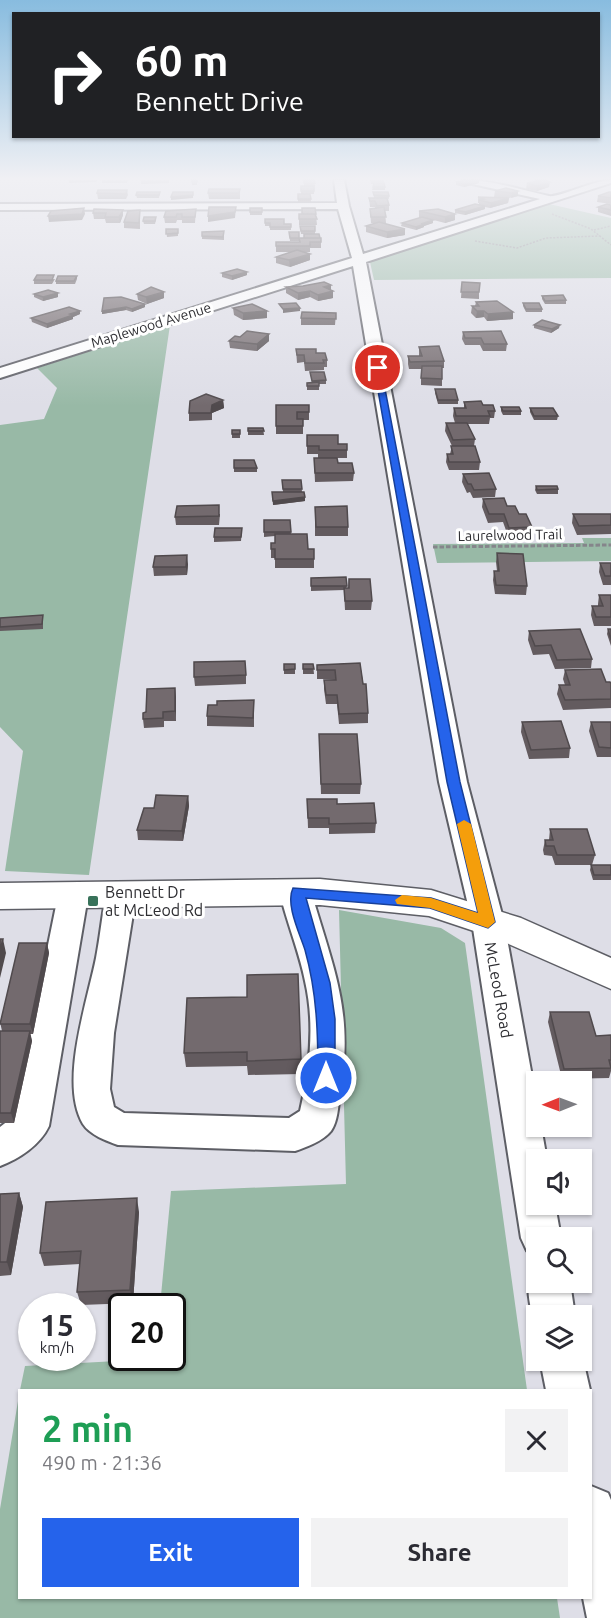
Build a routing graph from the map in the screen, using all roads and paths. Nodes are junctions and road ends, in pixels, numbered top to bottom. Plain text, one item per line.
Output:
1 (357, 256) edge
2 (376, 256) edge
3 (359, 261) junction
4 (0, 373) edge
5 (409, 543) junction
6 (611, 545) edge
7 (298, 892) junction
8 (121, 894) junction
9 (0, 896) edge
10 (73, 896) junction
11 (488, 922) junction
12 (611, 974) edge
13 (0, 1149) edge
14 (539, 1227) edge
15 (564, 1371) edge
16 (568, 1389) edge
17 (592, 1515) edge
18 (611, 1613) edge

1 - 3 street, McLeod Road
2 - 3 street, Maplewood Avenue
3 - 4 street, Maplewood Avenue
3 - 5 street, McLeod Road
5 - 6 path, Laurelwood Trail
5 - 11 street, McLeod Road
7 - 8 main road
7 - 8 street
7 - 11 main road
8 - 10 main road
9 - 10 main road
10 - 13 street
11 - 12 main road
11 - 14 street, McLeod Road
15 - 16 street
17 - 18 street

